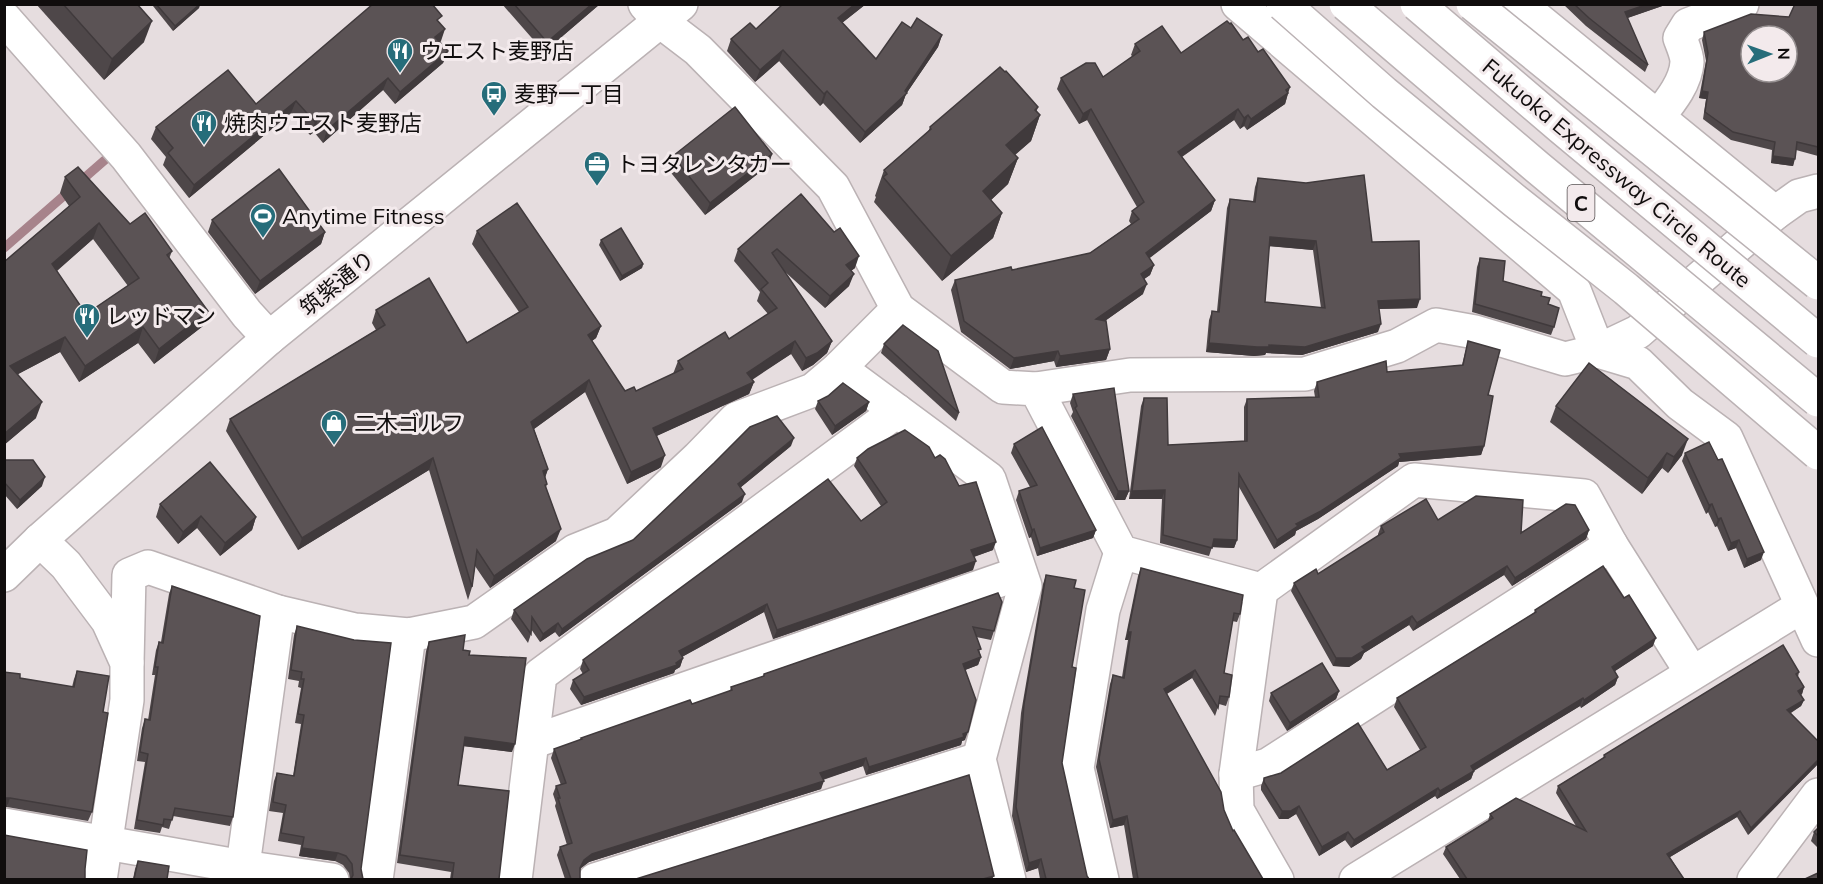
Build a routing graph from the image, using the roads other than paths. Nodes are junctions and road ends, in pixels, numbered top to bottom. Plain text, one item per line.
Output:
1 (1238, 4) edge
2 (1283, 4) edge
3 (1346, 4) edge
4 (1417, 4) edge
5 (1473, 4) edge
6 (1519, 4) edge
7 (1743, 4) edge
8 (662, 10) edge
9 (4, 18) edge
10 (1657, 118) junction
11 (1818, 191) edge
12 (1775, 213) junction
13 (1818, 283) edge
14 (898, 309) junction
15 (269, 338) junction
16 (1818, 341) edge
17 (1598, 351) junction
18 (839, 368) junction
19 (1036, 388) junction
20 (1818, 400) edge
21 (897, 411) junction
22 (1818, 453) edge
23 (40, 540) junction
24 (1611, 544) junction
25 (1121, 552) junction
26 (1020, 573) junction
27 (4, 575) edge
28 (1261, 590) junction
29 (1802, 606) junction
30 (278, 612) junction
31 (409, 635) junction
32 (1818, 640) edge
33 (127, 663) junction
34 (1692, 673) junction
35 (532, 742) junction
36 (979, 759) junction
37 (1236, 774) junction
38 (1818, 795) edge
39 (4, 825) edge
40 (106, 843) junction
41 (242, 873) edge
42 (99, 879) edge
43 (332, 879) edge
44 (376, 879) edge
45 (515, 879) edge
46 (595, 879) edge
47 (1009, 879) edge
48 (1102, 879) edge
49 (1277, 879) edge
50 (1356, 879) edge
51 (1754, 879) edge

1 - 17 main road
2 - 22 main road, bridge
3 - 20 main road, Fukuoka Expressway Circle Route / C, bridge
4 - 16 main road, Fukuoka Expressway Circle Route / C, bridge
5 - 13 main road, bridge
6 - 10 main road
7 - 10 main road
8 - 14 main road
8 - 15 main road, 筑紫通り
9 - 15 main road
10 - 12 main road
11 - 12 main road
12 - 17 main road
14 - 18 main road
14 - 19 main road
15 - 23 main road, 筑紫通り
17 - 19 main road
17 - 29 main road
18 - 21 main road
18 - 31 main road
19 - 25 main road
21 - 26 main road
21 - 35 main road
23 - 27 main road, 筑紫通り
23 - 33 main road
24 - 28 main road
24 - 34 main road
24 - 37 main road
25 - 28 main road
25 - 48 main road
26 - 35 main road
26 - 36 main road
28 - 37 main road
29 - 32 main road
29 - 34 main road
30 - 31 main road
30 - 33 main road
30 - 41 main road
31 - 44 main road
33 - 40 main road
34 - 50 main road
35 - 45 main road
36 - 46 main road
36 - 47 main road
37 - 49 main road
38 - 51 main road
39 - 40 main road
40 - 41 main road
40 - 42 main road
41 - 43 main road

